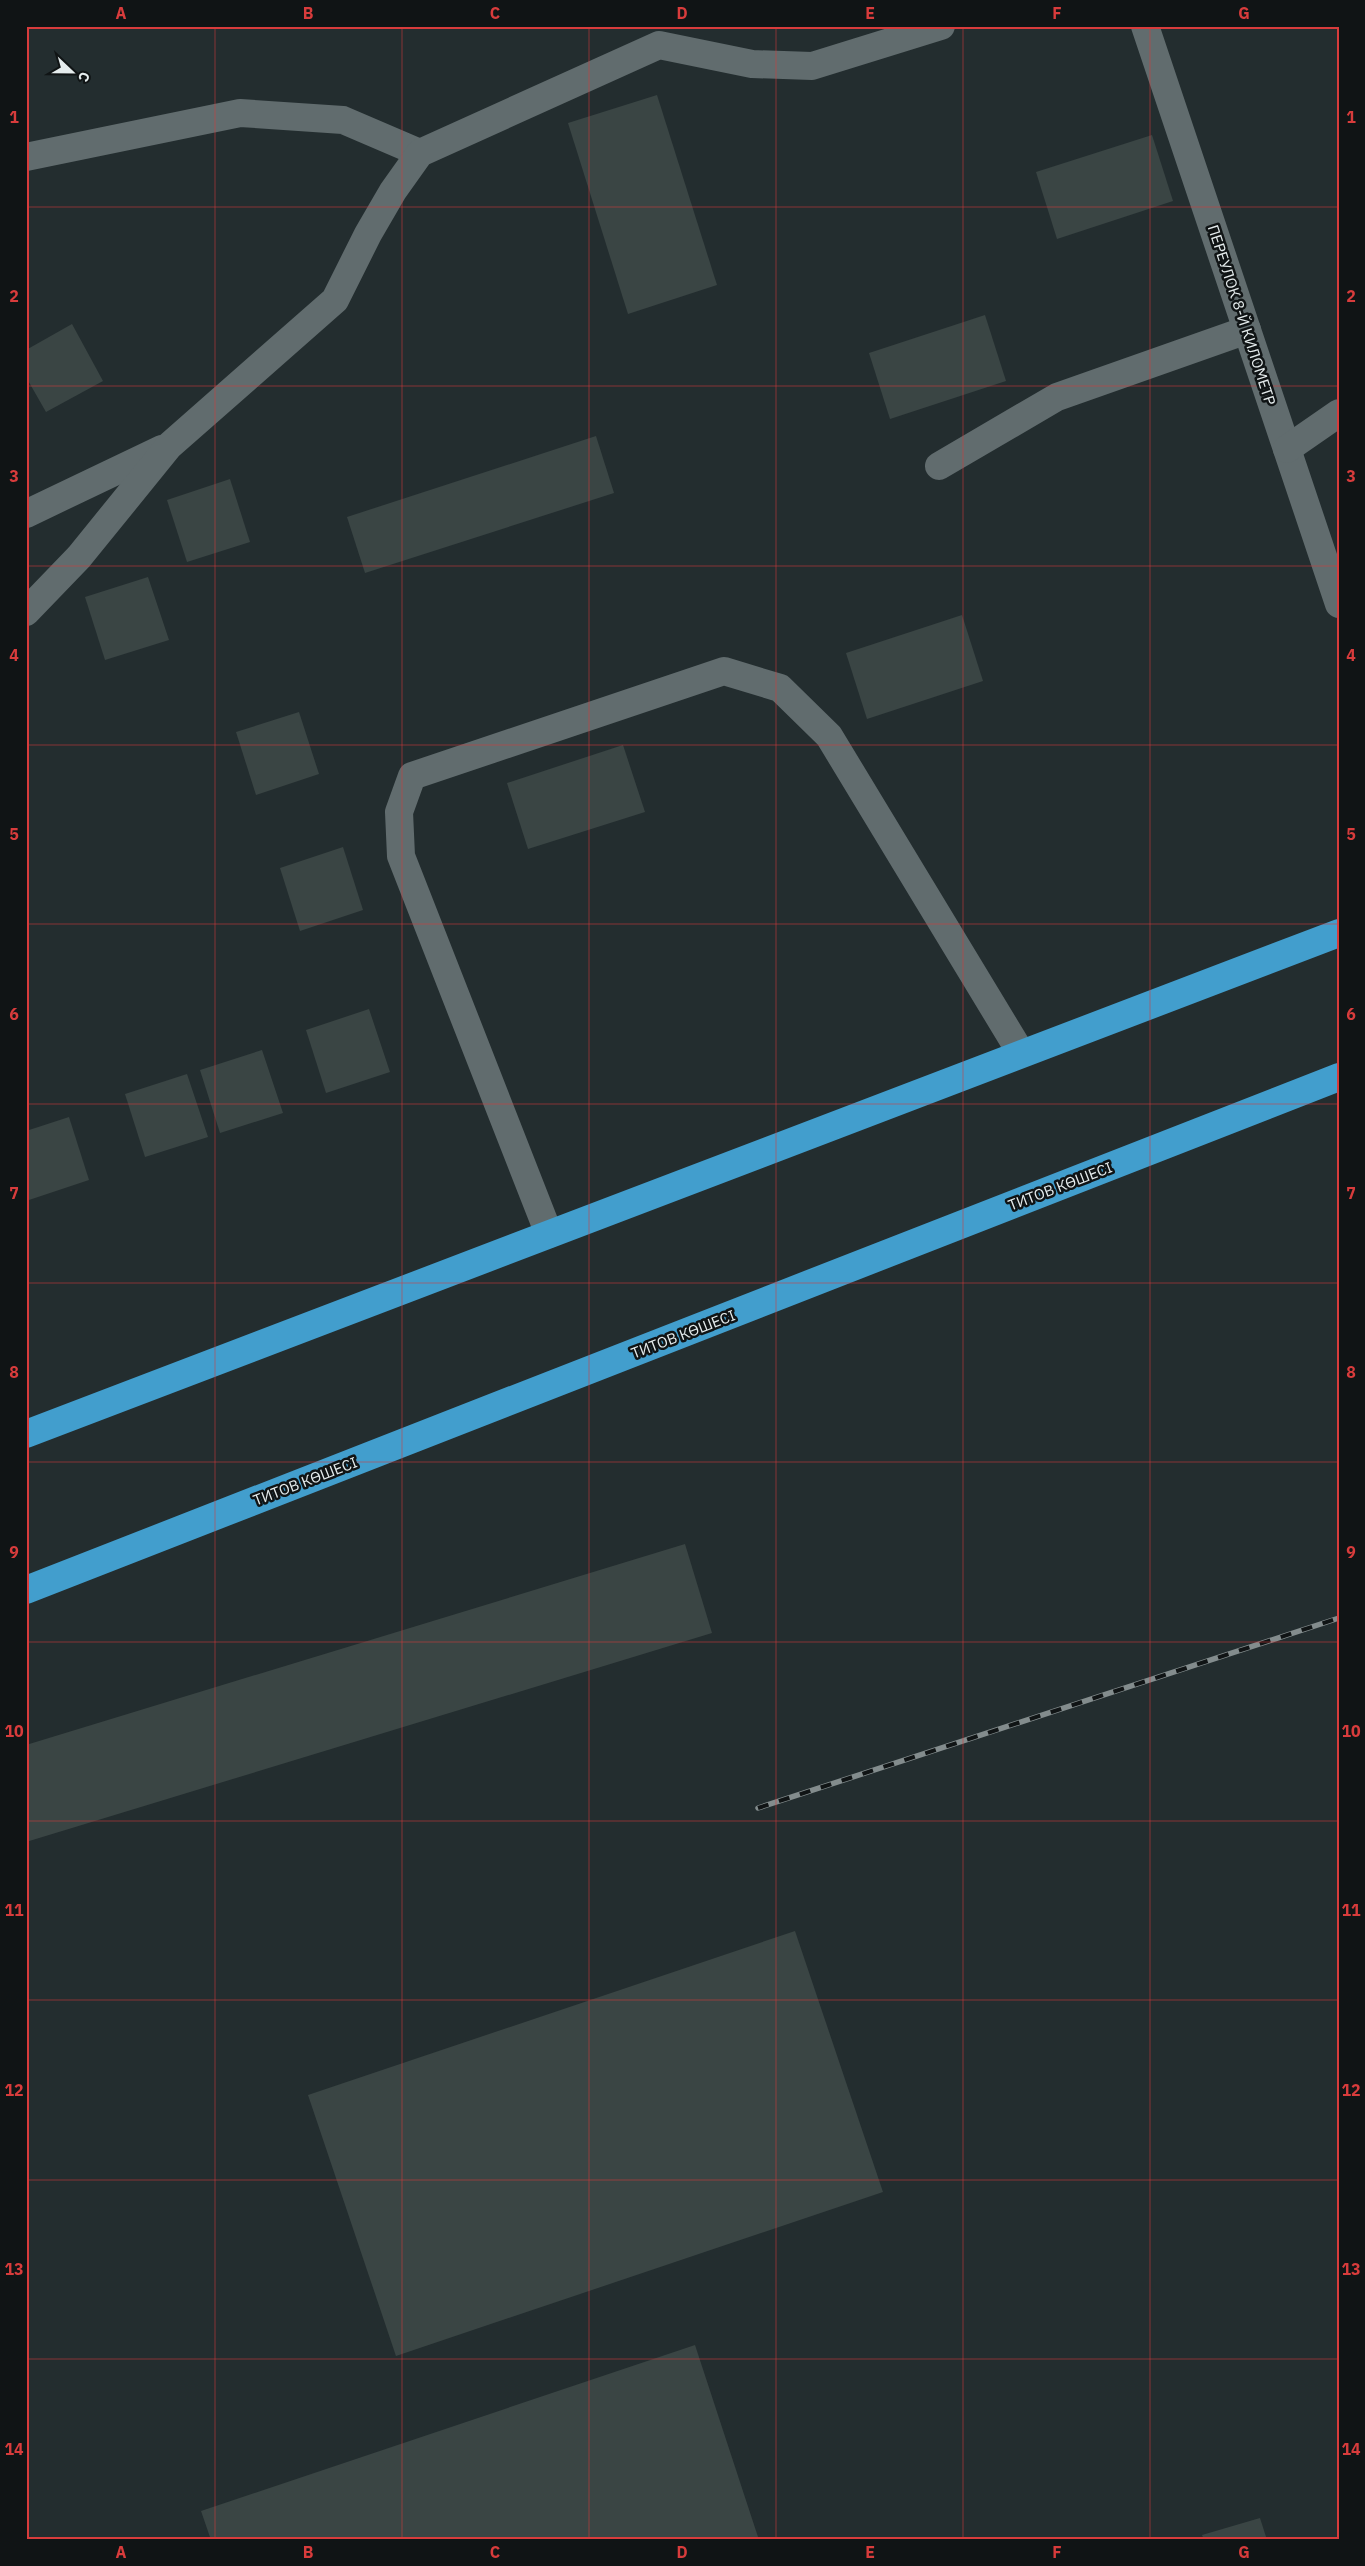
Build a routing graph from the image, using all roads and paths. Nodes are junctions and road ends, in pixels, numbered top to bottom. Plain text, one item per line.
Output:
1 (941, 26) edge
2 (1145, 26) edge
3 (420, 153) junction
4 (26, 158) edge
5 (1247, 330) junction
6 (1339, 413) edge
7 (169, 446) junction
8 (1287, 449) junction
9 (939, 466) dead end
10 (26, 514) edge
11 (1339, 604) edge
12 (26, 612) edge
13 (1339, 933) edge
14 (1021, 1054) junction
15 (1339, 1077) edge
16 (549, 1234) junction
17 (26, 1434) edge
18 (26, 1590) edge

1 - 3 street
2 - 5 street, ПЕРЕУЛОК 8-Й КИЛОМЕТР
3 - 4 street
3 - 7 street
5 - 8 street, ПЕРЕУЛОК 8-Й КИЛОМЕТР
5 - 9 street
6 - 8 street
7 - 10 street
7 - 12 street
8 - 11 street, ПЕРЕУЛОК 8-Й КИЛОМЕТР
13 - 14 highway
14 - 16 highway
14 - 16 street
15 - 18 highway, ТИТОВ КӨШЕСІ
16 - 17 highway

